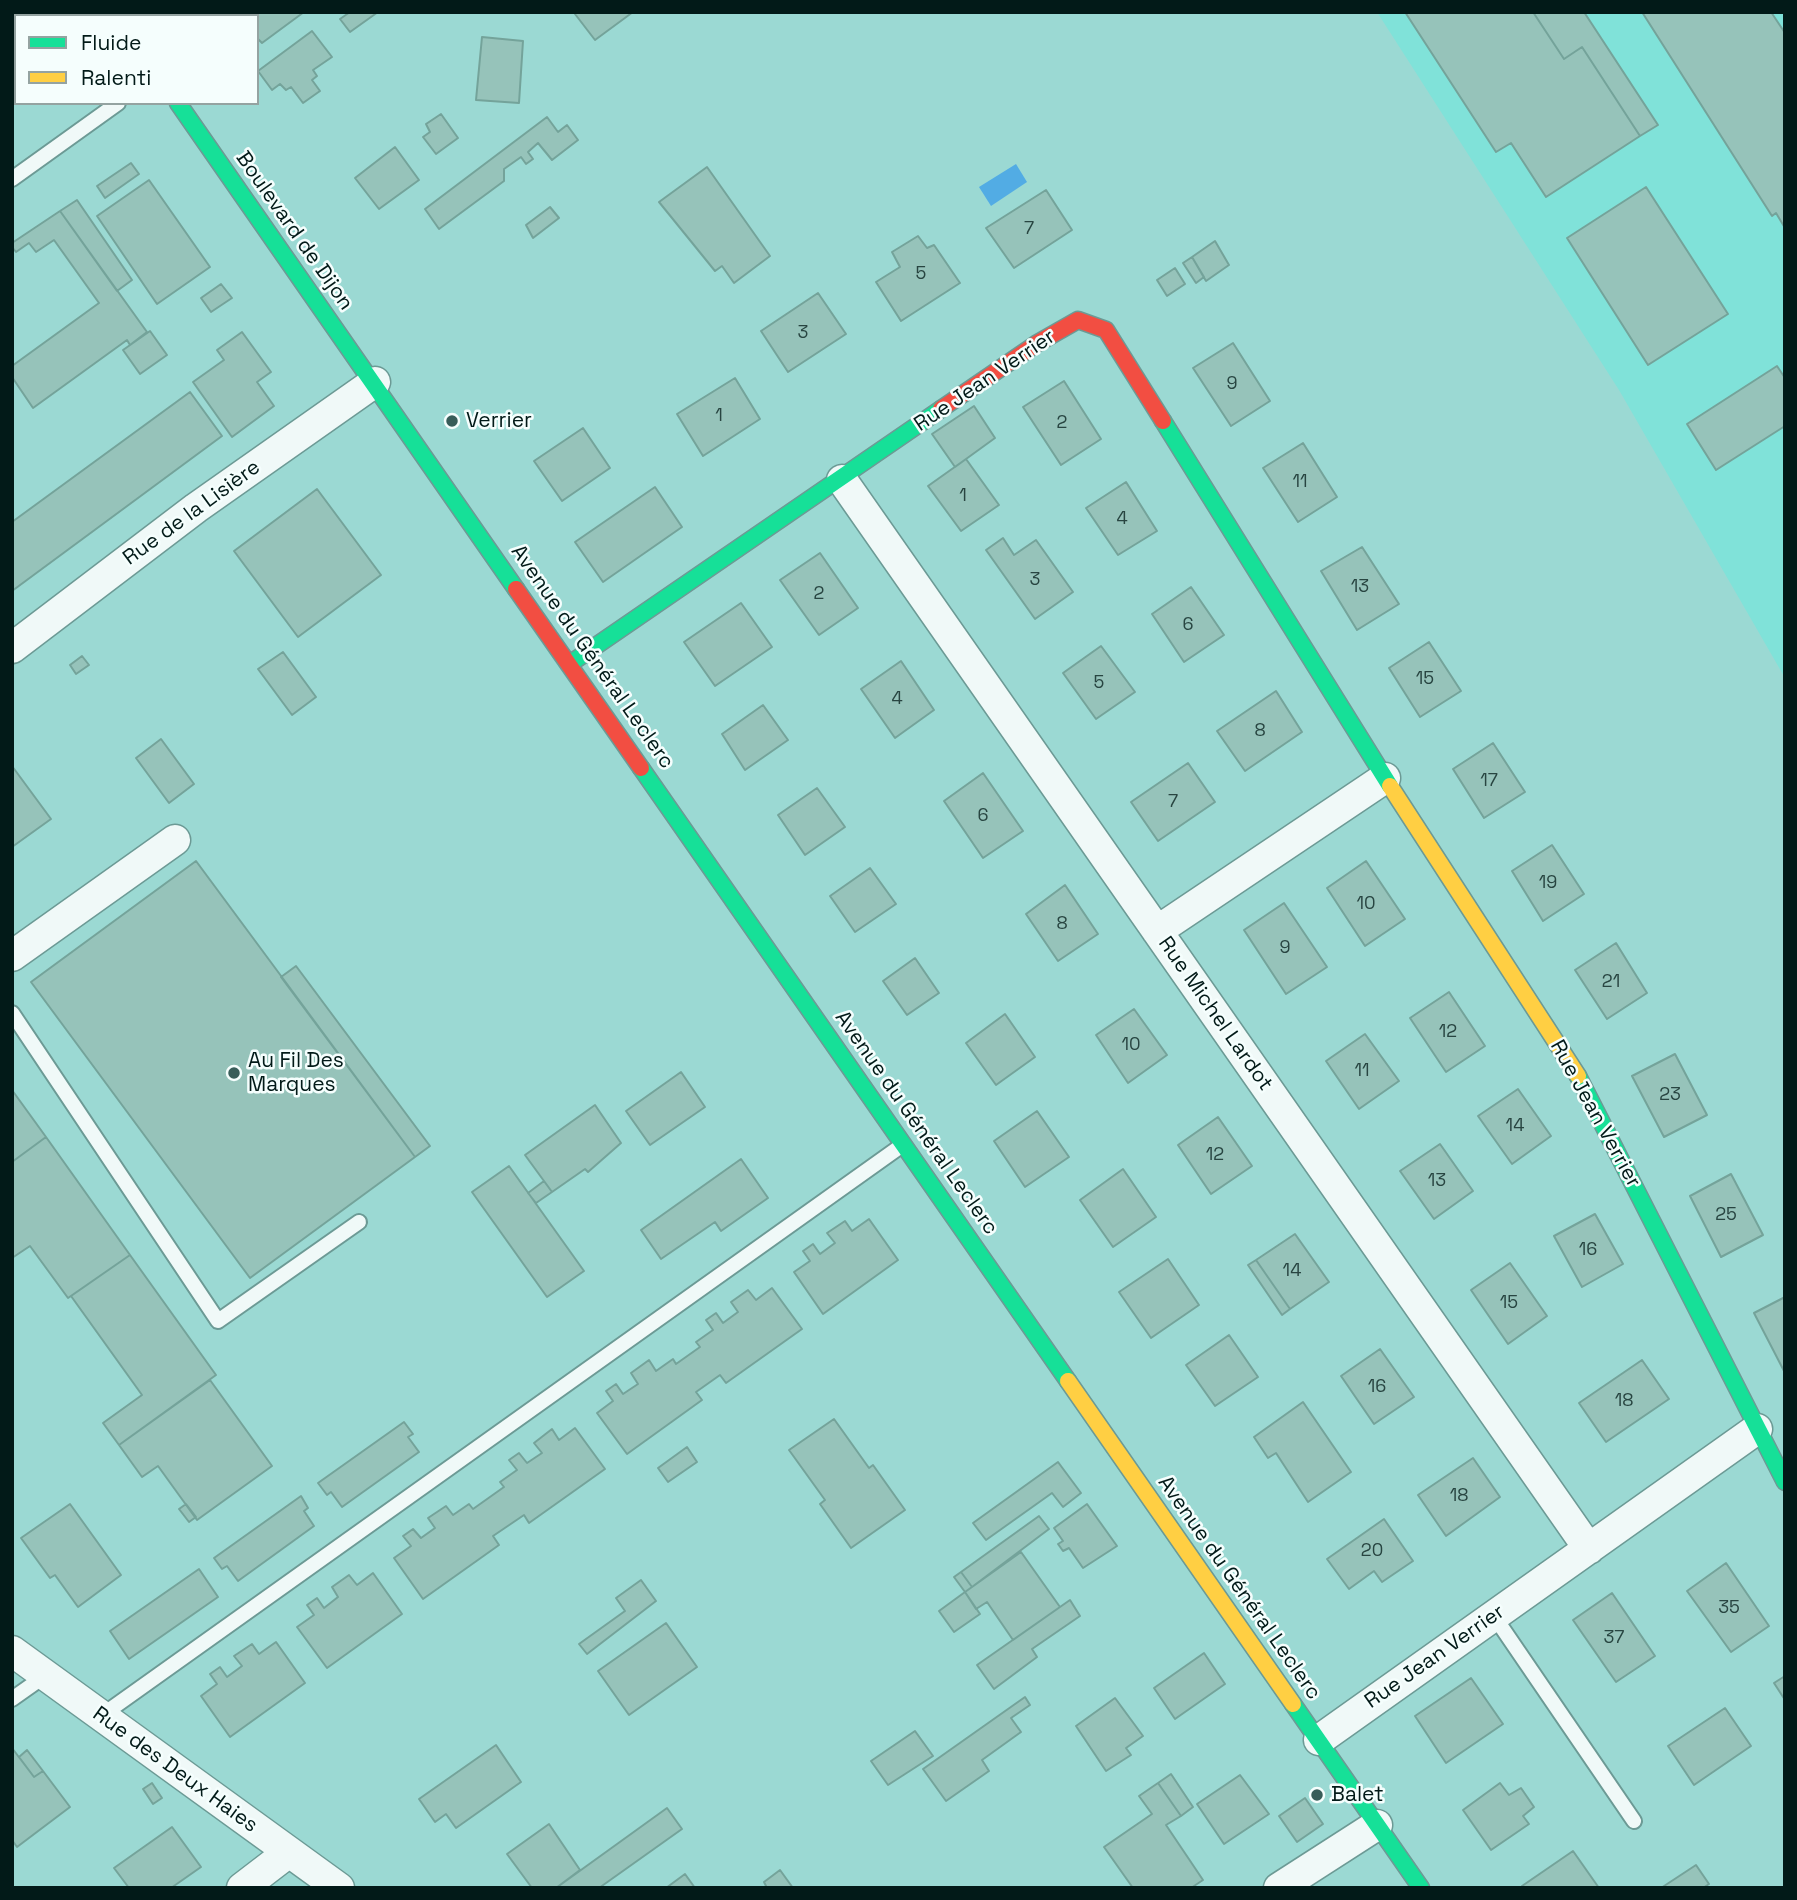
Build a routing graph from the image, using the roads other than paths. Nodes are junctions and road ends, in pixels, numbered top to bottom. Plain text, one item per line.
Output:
1 (115, 105) edge
2 (179, 105) edge
3 (12, 179) edge
4 (375, 382) junction
5 (842, 480) junction
6 (12, 648) edge
7 (571, 663) junction
8 (1385, 778) junction
9 (175, 839) dead end
10 (1157, 931) junction
11 (12, 956) edge
12 (12, 1013) edge
13 (905, 1144) junction
14 (359, 1222) dead end
15 (1757, 1429) junction
16 (1785, 1482) edge
17 (1589, 1549) junction
18 (1494, 1616) junction
19 (12, 1651) edge
20 (46, 1675) junction
21 (12, 1699) edge
22 (101, 1716) junction
23 (1319, 1740) junction
24 (1634, 1821) dead end
25 (1377, 1825) junction
26 (289, 1852) junction
27 (242, 1888) edge
28 (339, 1888) edge
29 (1279, 1888) edge
30 (1421, 1888) edge

1 - 3 lane
2 - 4 main road, Boulevard de Dijon
4 - 6 street, Rue de la Lisière
4 - 7 main road, Avenue du Général Leclerc
5 - 7 main road, Rue Jean Verrier
5 - 8 main road, Rue Jean Verrier
5 - 10 street, Rue Michel Lardot
7 - 13 main road, Avenue du Général Leclerc
8 - 10 street
8 - 15 main road, Rue Jean Verrier
9 - 11 street
10 - 17 street, Rue Michel Lardot
12 - 14 lane
13 - 22 lane
13 - 23 main road, Avenue du Général Leclerc
15 - 16 main road, Rue Jean Verrier
15 - 17 street, Rue Jean Verrier
17 - 18 street, Rue Jean Verrier
18 - 23 street, Rue Jean Verrier
18 - 24 lane
19 - 20 street, Rue des Deux Haies
20 - 21 lane
20 - 22 street, Rue des Deux Haies
22 - 26 street, Rue des Deux Haies
23 - 25 main road, Avenue du Général Leclerc
25 - 29 street
25 - 30 main road, Avenue du Général Leclerc
26 - 27 street
26 - 28 street, Rue des Deux Haies

